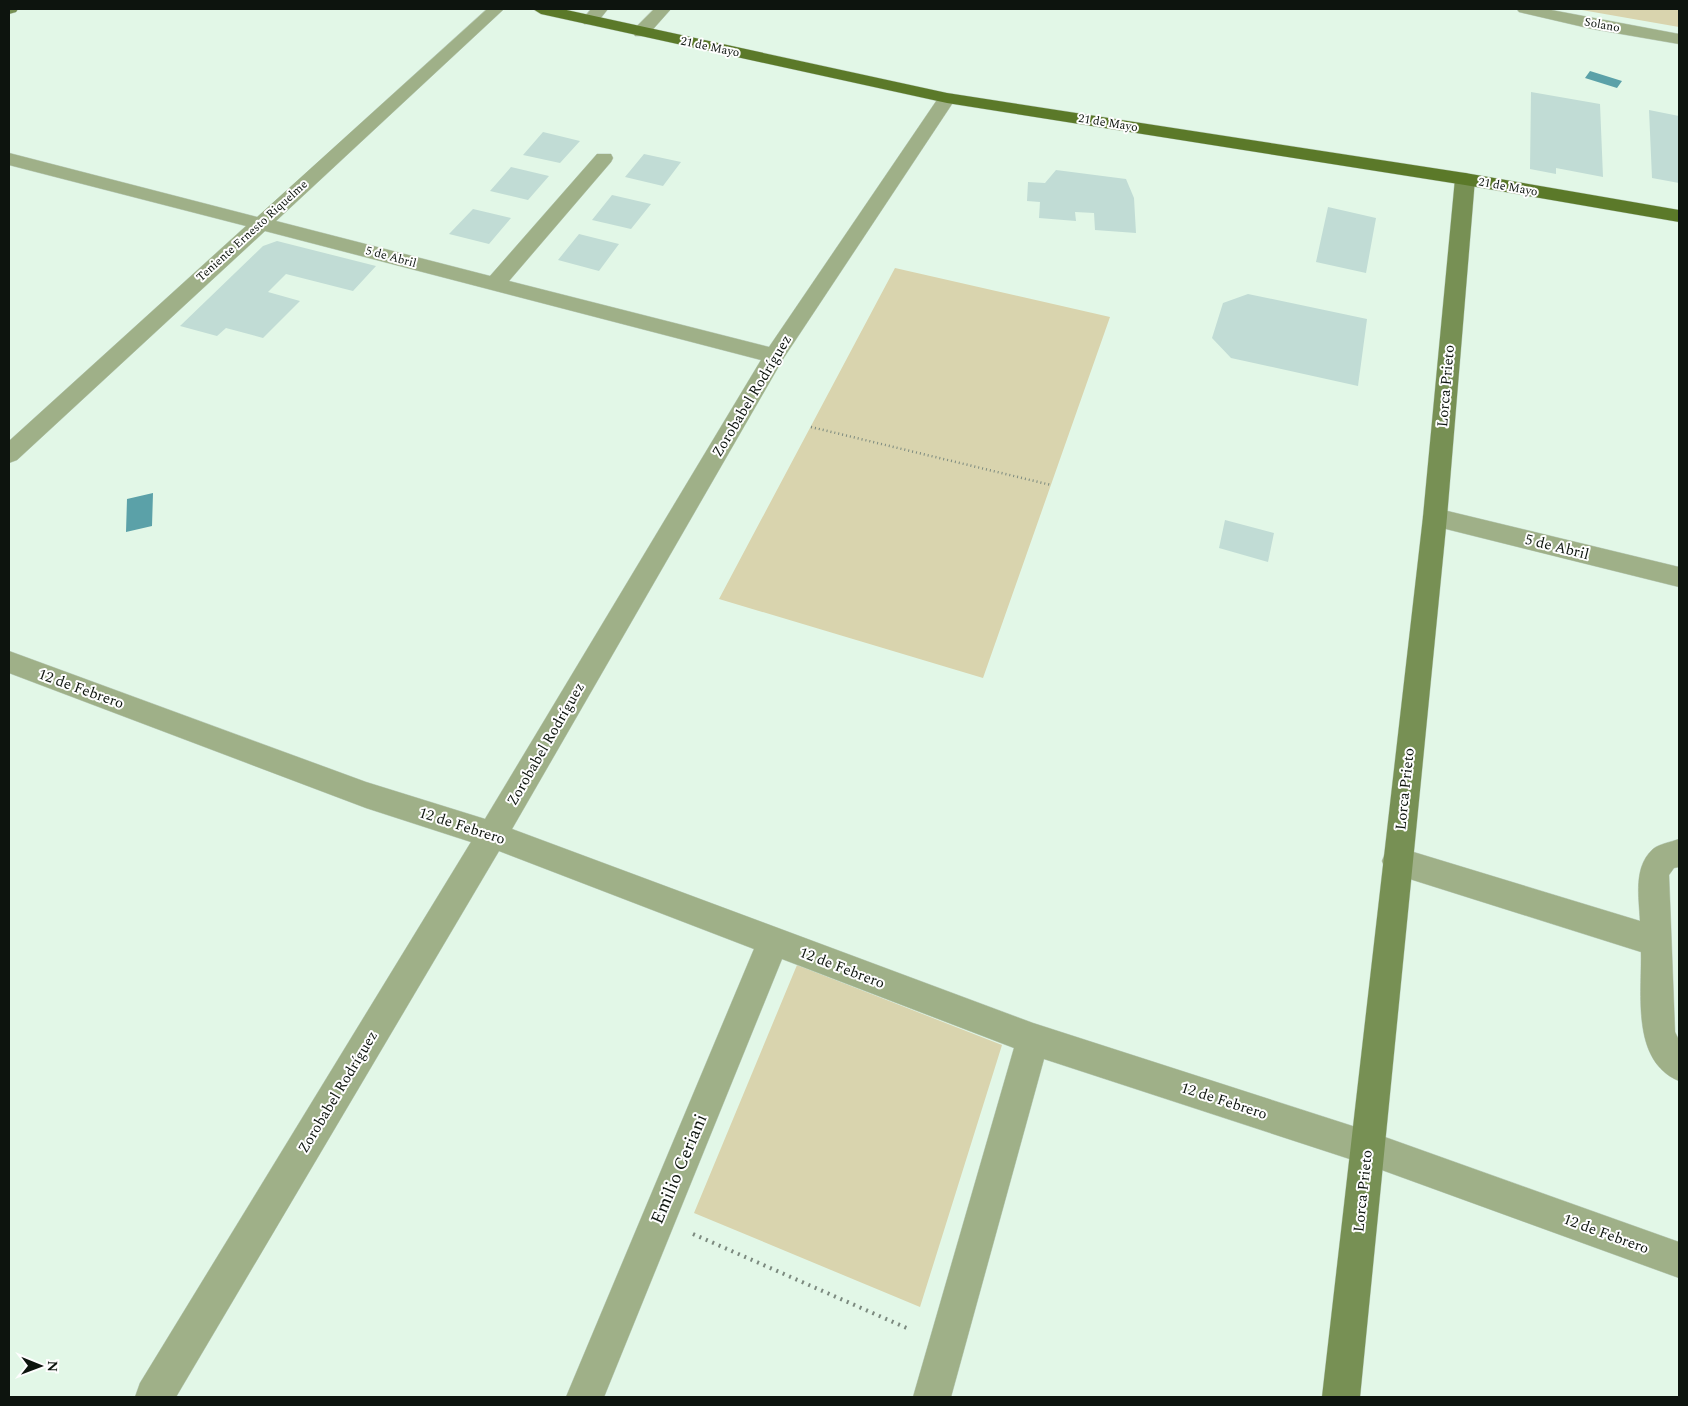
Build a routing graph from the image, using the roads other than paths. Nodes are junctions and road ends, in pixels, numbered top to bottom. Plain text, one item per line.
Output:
1 (496, 9) edge
2 (541, 9) edge
3 (663, 9) edge
4 (1525, 9) edge
5 (595, 14) edge
6 (641, 32) junction
7 (1679, 39) edge
8 (947, 98) junction
9 (604, 158) dead end
10 (9, 159) edge
11 (1465, 179) junction
12 (1679, 216) edge
13 (260, 224) junction
14 (494, 284) junction
15 (774, 356) junction
16 (9, 454) edge
17 (1436, 517) junction
18 (1679, 577) edge
19 (9, 662) edge
20 (492, 835) junction
21 (1679, 853) edge
22 (1397, 861) junction
23 (1655, 941) junction
24 (774, 942) junction
25 (1033, 1039) junction
26 (1679, 1064) edge
27 (1368, 1148) junction
28 (1679, 1260) edge
29 (154, 1397) edge
30 (585, 1397) edge
31 (932, 1397) edge
32 (1340, 1397) edge

1 - 13 street, Teniente Ernesto Riquelme
2 - 5 main road, 21 de Mayo
3 - 6 street
4 - 7 street, Solano
5 - 6 main road, 21 de Mayo
6 - 8 main road, 21 de Mayo
8 - 11 main road, 21 de Mayo
8 - 15 street, Zorobabel Rodríguez
9 - 14 street
10 - 13 street, 5 de Abril
11 - 12 main road, 21 de Mayo
11 - 17 main road, Lorca Prieto
13 - 14 street, 5 de Abril
13 - 16 street, Teniente Ernesto Riquelme
14 - 15 street, 5 de Abril
15 - 20 street, Zorobabel Rodríguez
17 - 18 street, 5 de Abril
17 - 22 main road, Lorca Prieto
19 - 20 street, 12 de Febrero
20 - 24 street, 12 de Febrero
20 - 29 street, Zorobabel Rodríguez
21 - 23 street
22 - 23 street
22 - 27 main road, Lorca Prieto
23 - 26 street
24 - 25 street, 12 de Febrero
24 - 30 street, Emilio Ceriani
25 - 27 street, 12 de Febrero
25 - 31 street
27 - 28 street, 12 de Febrero
27 - 32 main road, Lorca Prieto

